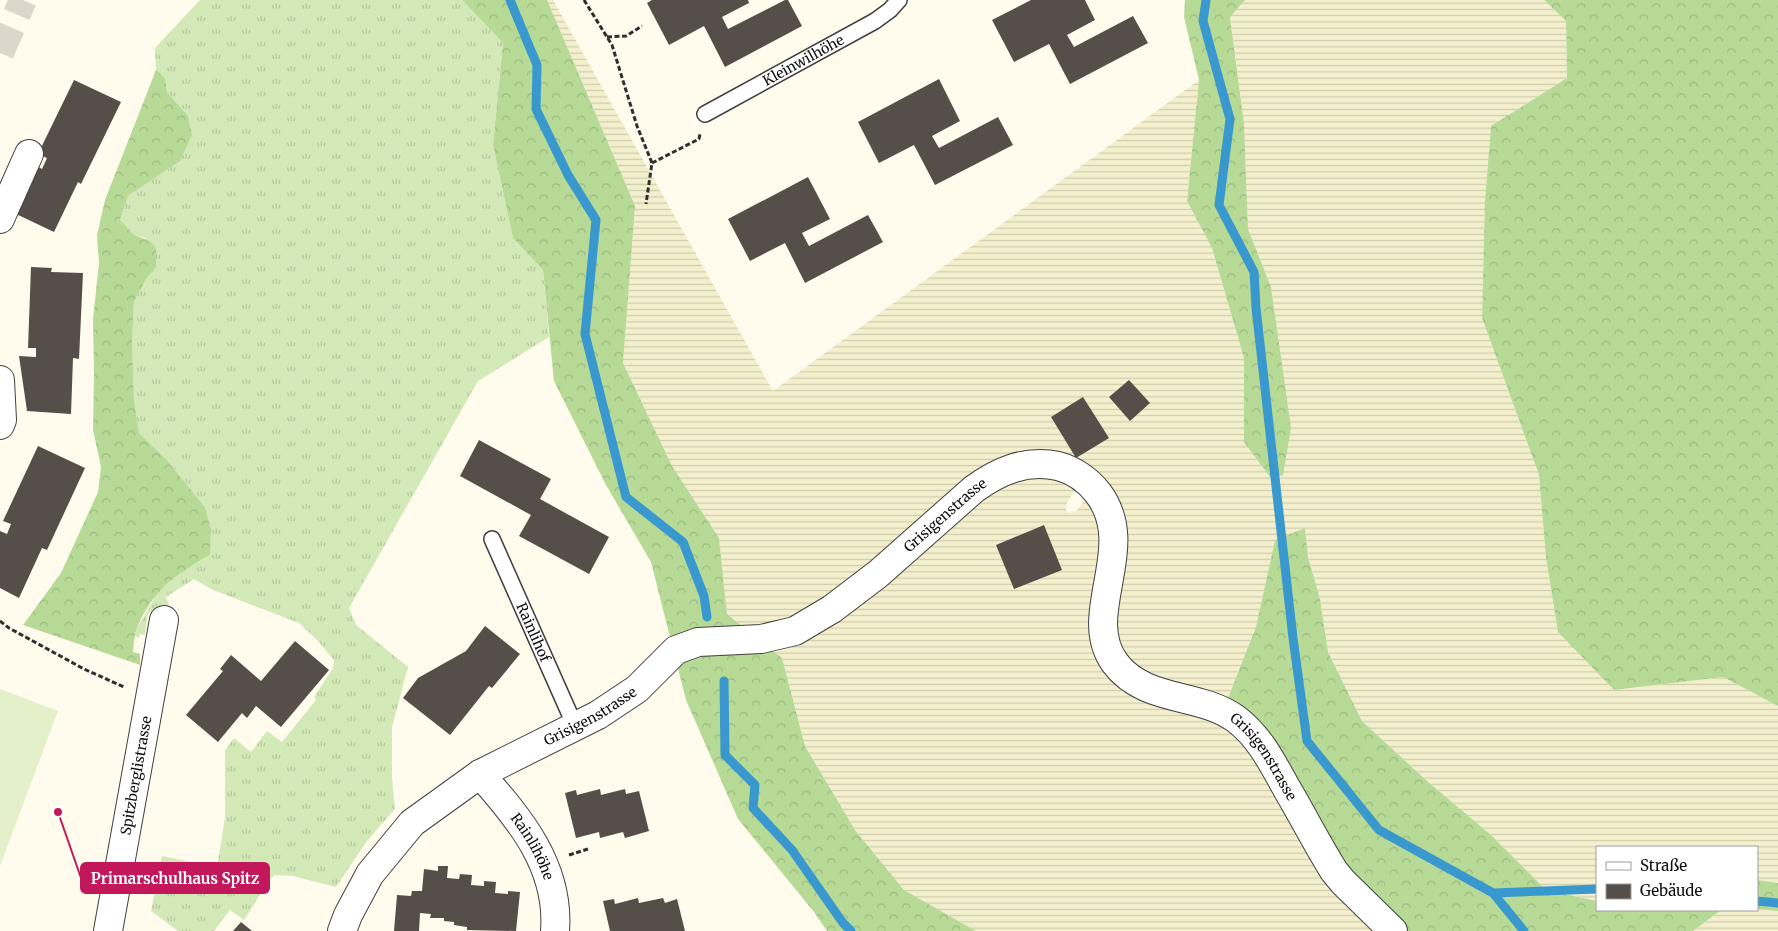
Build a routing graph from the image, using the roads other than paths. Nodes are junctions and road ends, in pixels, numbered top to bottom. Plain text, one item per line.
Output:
1 (899, 0) edge
2 (705, 114) dead end
3 (28, 154) dead end
4 (0, 219) edge
5 (0, 380) edge
6 (0, 425) edge
7 (492, 539) dead end
8 (164, 620) dead end
9 (575, 726) junction
10 (480, 774) junction
11 (108, 931) edge
12 (342, 931) edge
13 (555, 931) edge
14 (1393, 931) edge

1 - 2 lane, Kleinwilhöhe
3 - 4 street
5 - 6 street
7 - 9 lane, Rainlihof
8 - 11 street, Spitzberglistrasse
9 - 10 street, Grisigenstrasse
9 - 14 street, Grisigenstrasse
10 - 12 street, Grisigenstrasse
10 - 13 street, Rainlihöhe

